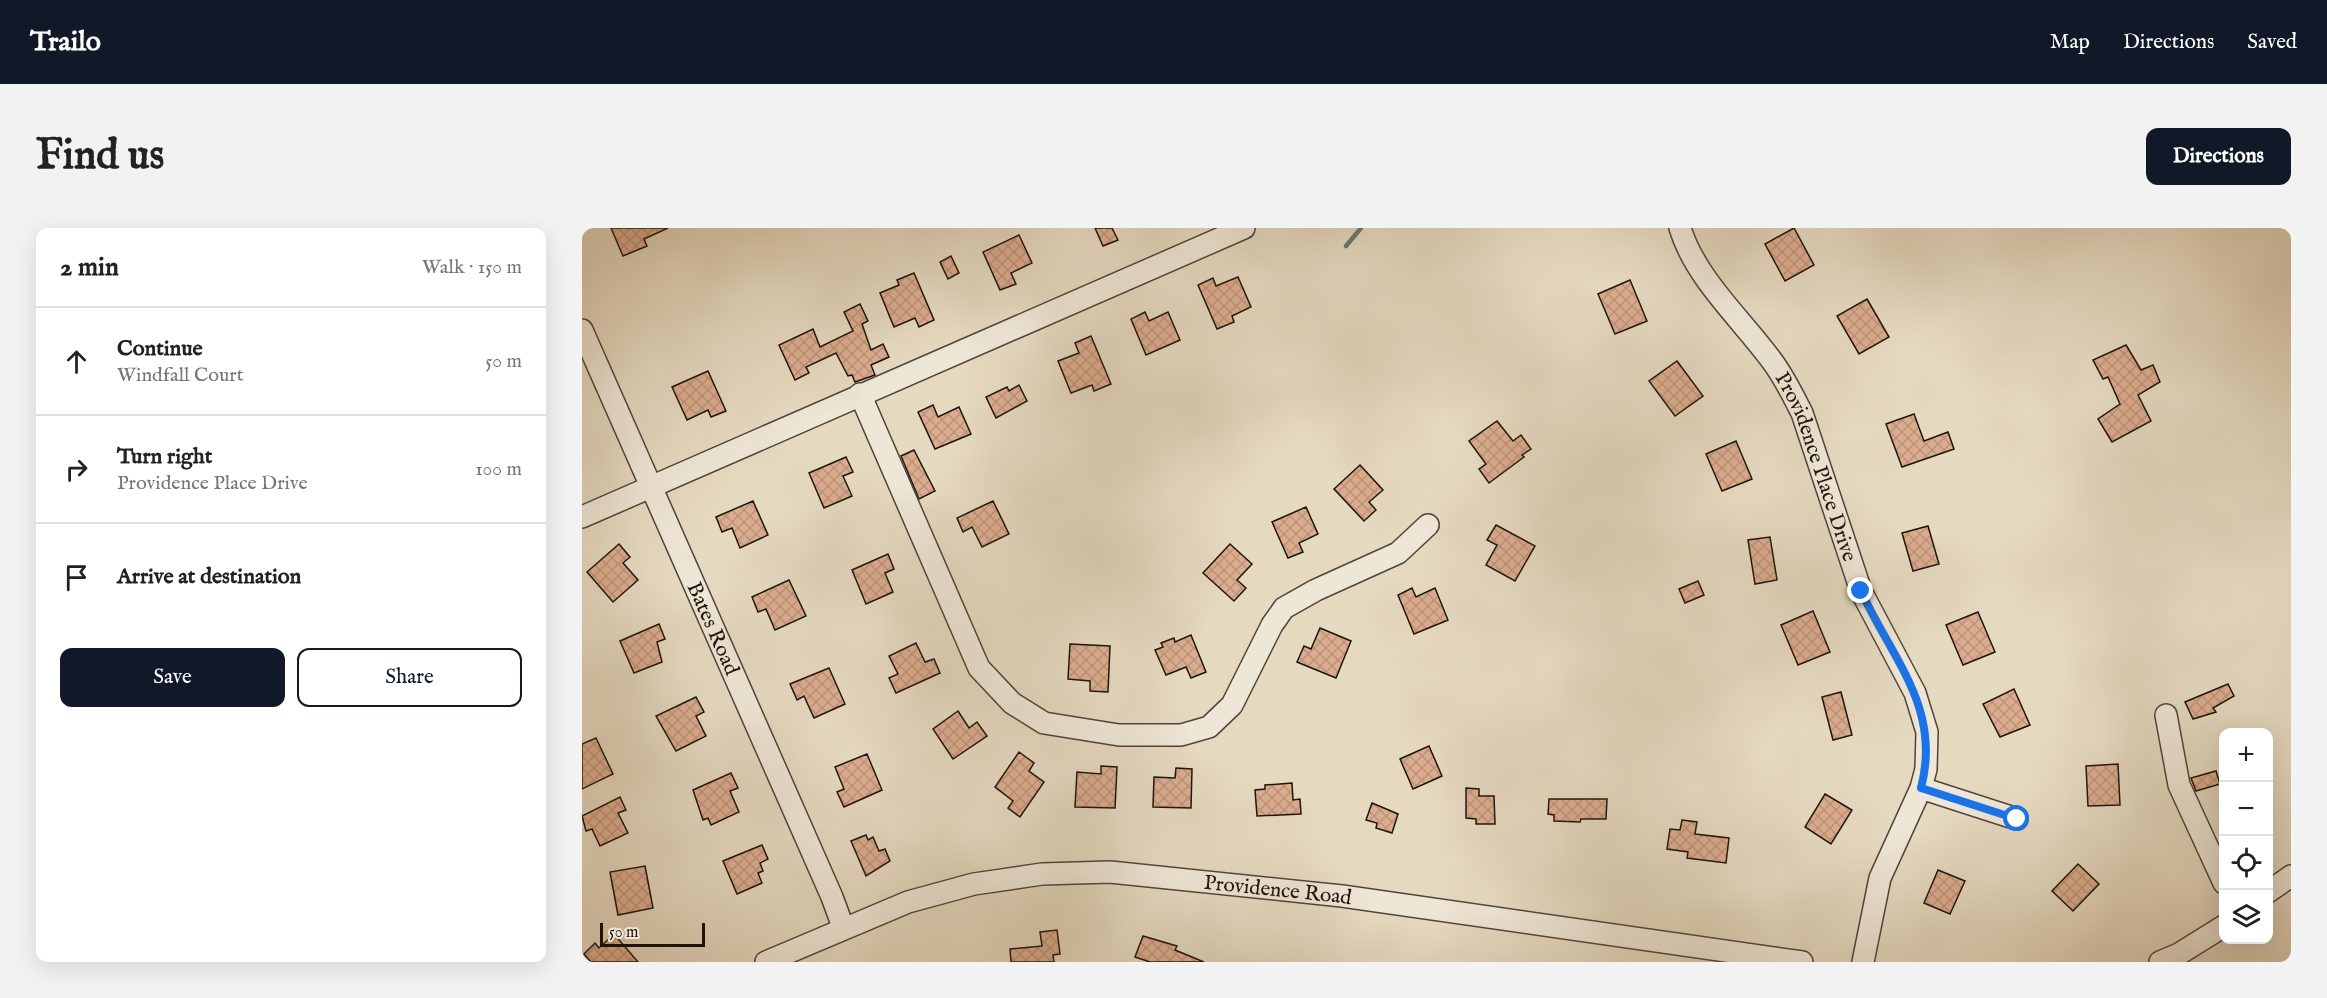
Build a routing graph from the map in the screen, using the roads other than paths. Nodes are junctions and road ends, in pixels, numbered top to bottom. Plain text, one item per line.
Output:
1 (1244, 228) edge
2 (1680, 228) edge
3 (582, 330) edge
4 (860, 394) junction
5 (651, 487) junction
6 (584, 510) edge
7 (1428, 525) dead end
8 (2166, 715) dead end
9 (1921, 788) junction
10 (2017, 819) dead end
11 (2219, 874) edge
12 (2291, 876) edge
13 (2271, 890) edge
14 (843, 927) junction
15 (2219, 929) edge
16 (1705, 955) edge
17 (766, 962) edge
18 (1802, 962) edge
19 (1863, 962) edge
20 (2160, 962) edge

1 - 4 street
2 - 9 street, Providence Place Drive
3 - 5 street, Bates Road
4 - 5 street
4 - 7 street
5 - 6 street
5 - 14 street, Bates Road
8 - 11 street
9 - 10 street
9 - 19 street, Providence Place Drive
12 - 13 street
14 - 16 street, Providence Road
14 - 17 street, Providence Road
15 - 20 street
16 - 18 street, Providence Road

